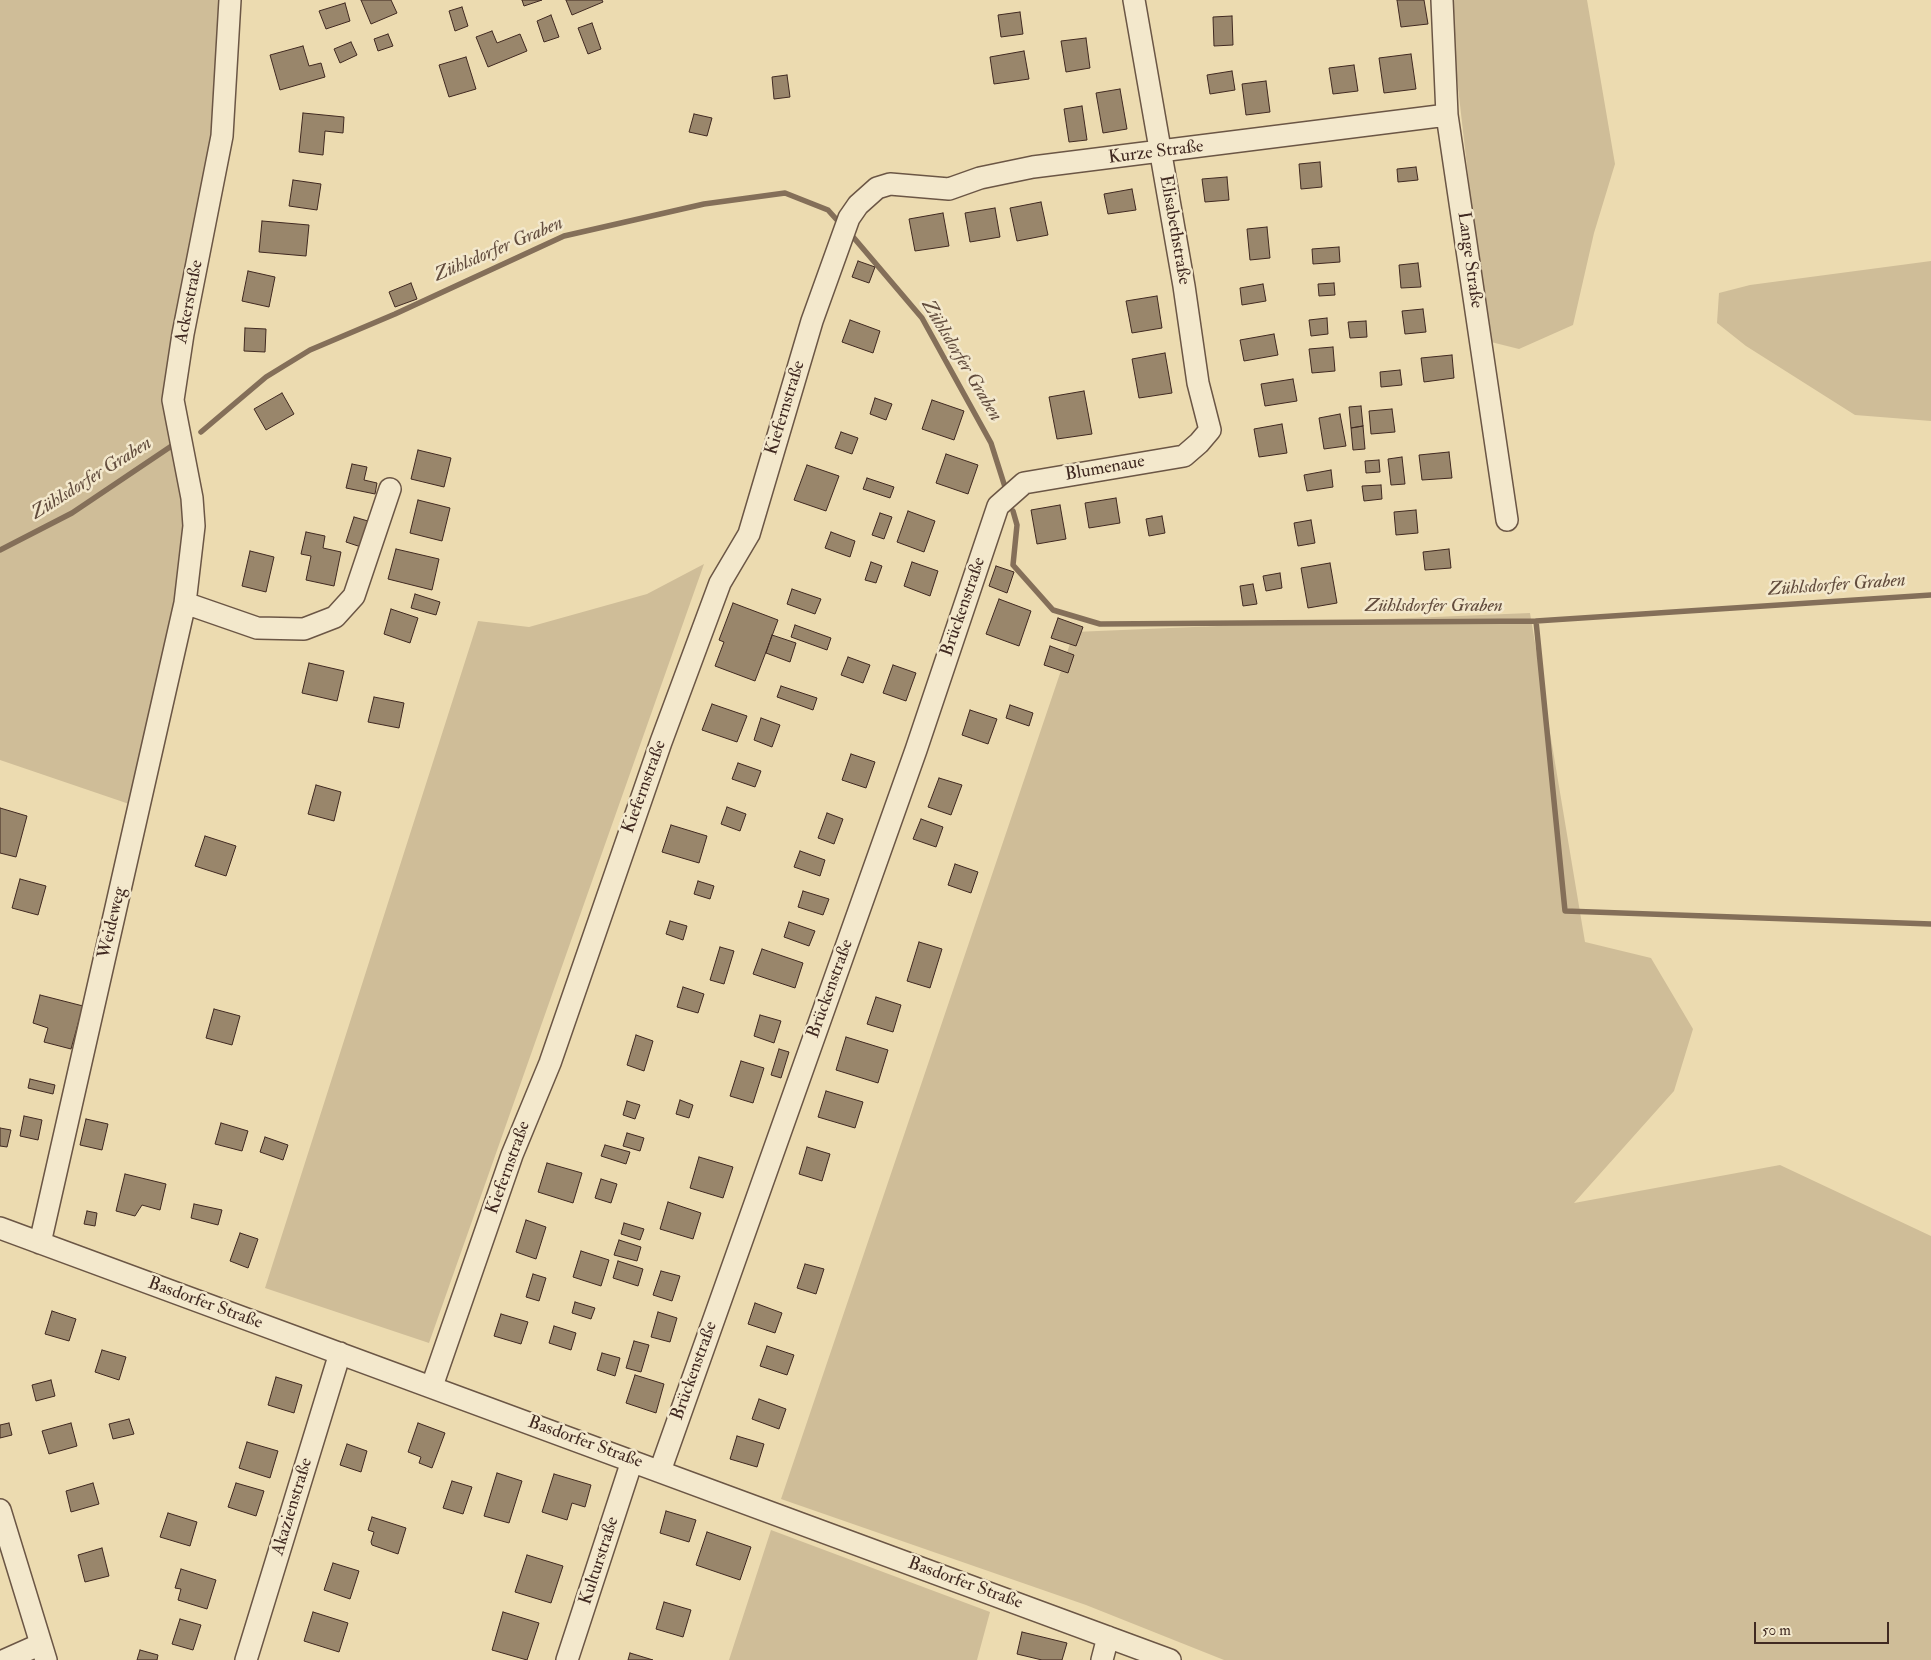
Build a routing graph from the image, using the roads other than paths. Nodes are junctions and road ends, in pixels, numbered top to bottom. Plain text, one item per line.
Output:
1 (230, 0) edge
2 (1134, 0) edge
3 (1442, 0) edge
4 (1448, 115) junction
5 (1160, 153) junction
6 (868, 195) joint
7 (1210, 430) joint
8 (390, 488) dead end
9 (998, 506) joint
10 (1507, 520) dead end
11 (185, 603) junction
12 (0, 1228) edge
13 (40, 1243) junction
14 (340, 1353) junction
15 (432, 1386) junction
16 (632, 1461) junction
17 (660, 1471) junction
18 (0, 1510) edge
19 (1108, 1637) junction
20 (44, 1652) edge
21 (5, 1660) edge
22 (246, 1660) edge
23 (567, 1660) edge
24 (1102, 1660) edge
25 (1170, 1660) edge

1 - 11 street, Ackerstraße
2 - 5 street, Elisabethstraße
3 - 4 street, Lange Straße
4 - 5 street, Kurze Straße
4 - 10 street, Lange Straße
5 - 6 street, Kurze Straße
5 - 7 street, Elisabethstraße
6 - 15 street, Kiefernstraße
7 - 9 street, Blumenaue
8 - 11 street
9 - 17 street, Brückenstraße
11 - 13 street, Weideweg
12 - 13 street, Basdorfer Straße
13 - 14 street, Basdorfer Straße
14 - 15 street, Basdorfer Straße
14 - 22 street, Akazienstraße
15 - 16 street, Basdorfer Straße
16 - 17 street, Basdorfer Straße
16 - 23 street, Kulturstraße
17 - 19 street, Basdorfer Straße
18 - 20 street
19 - 24 street
19 - 25 street, Basdorfer Straße
20 - 21 street

